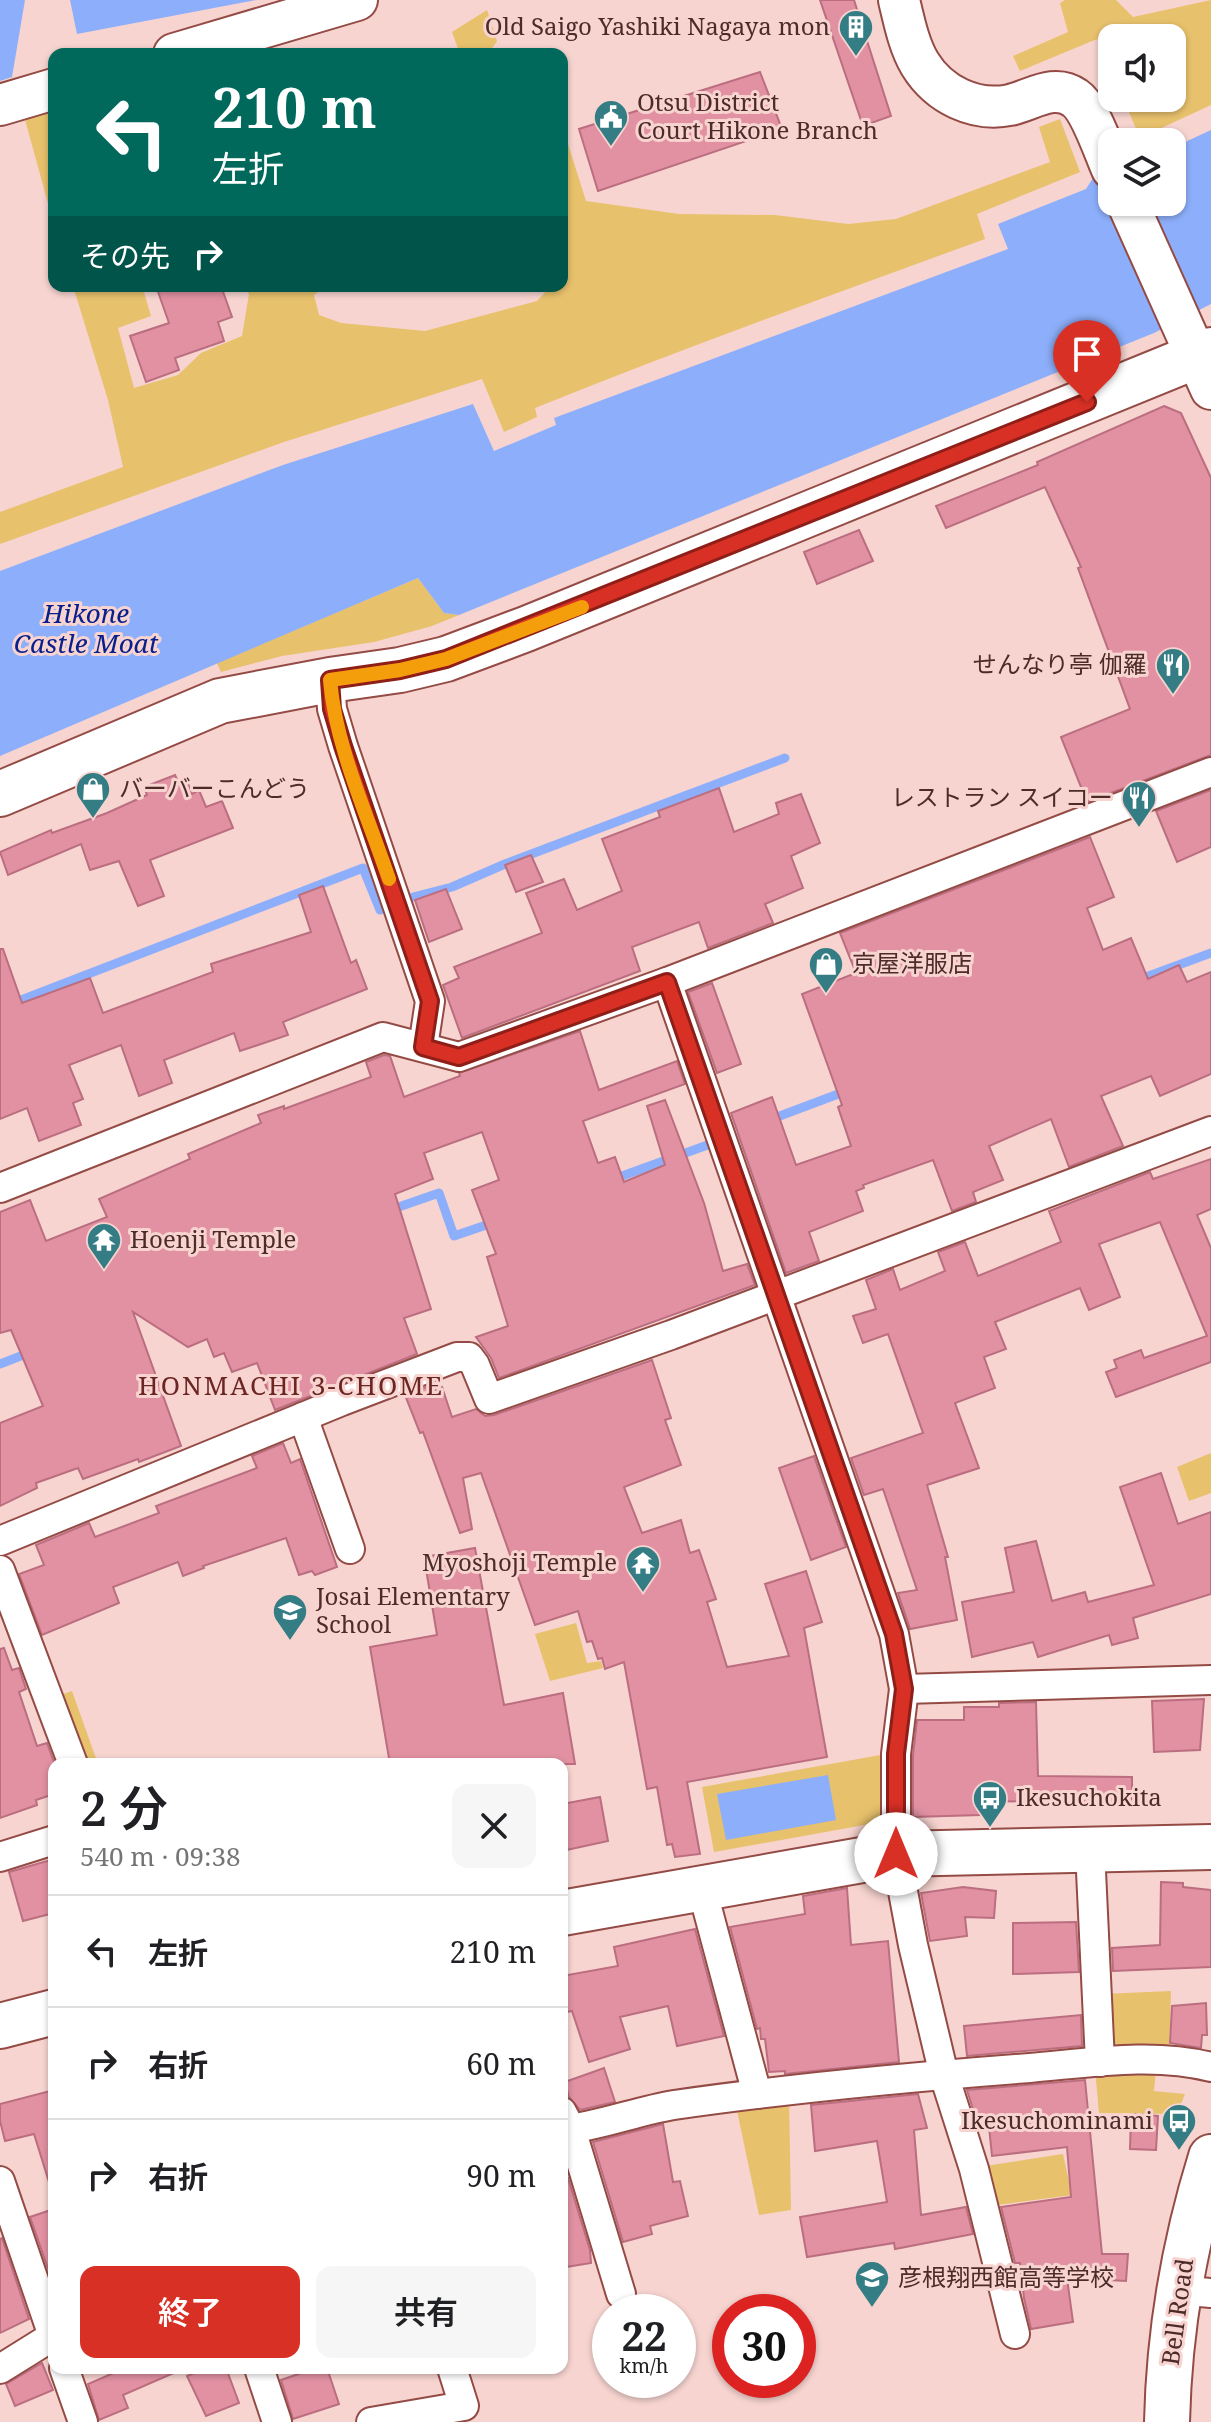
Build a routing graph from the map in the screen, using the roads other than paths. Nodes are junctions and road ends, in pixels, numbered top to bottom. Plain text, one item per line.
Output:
1 (357, 0) edge
2 (899, 0) edge
3 (194, 48) edge
4 (48, 91) edge
5 (0, 105) edge
6 (1098, 139) edge
7 (1133, 216) edge
8 (1206, 366) edge
9 (330, 680) junction
10 (1211, 772) edge
11 (0, 794) edge
12 (667, 982) junction
13 (423, 1047) junction
14 (1211, 1131) edge
15 (0, 1188) edge
16 (775, 1295) junction
17 (303, 1417) junction
18 (0, 1541) edge
19 (350, 1549) dead end
20 (0, 1570) edge
21 (1211, 1680) edge
22 (904, 1689) junction
23 (71, 1758) edge
24 (48, 1842) edge
25 (1211, 1847) edge
26 (1090, 1850) junction
27 (896, 1854) junction
28 (0, 1857) edge
29 (702, 1889) junction
30 (568, 1912) edge
31 (48, 2014) edge
32 (0, 2026) edge
33 (1100, 2062) junction
34 (1211, 2067) edge
35 (944, 2075) junction
36 (757, 2094) junction
37 (568, 2123) edge
38 (568, 2133) edge
39 (1211, 2157) edge
40 (0, 2181) edge
41 (44, 2281) edge
42 (1194, 2292) edge
43 (621, 2294) dead end
44 (48, 2304) edge
45 (1015, 2334) dead end
46 (48, 2341) edge
47 (0, 2369) edge
48 (66, 2374) edge
49 (261, 2374) edge
50 (454, 2374) edge
51 (83, 2422) edge
52 (277, 2422) edge
53 (371, 2422) edge
54 (1167, 2422) edge

1 - 3 street
2 - 6 street
4 - 5 street
7 - 8 street
8 - 9 main road
9 - 11 main road
9 - 13 street
10 - 12 street
12 - 13 street
12 - 16 street
13 - 15 street
14 - 16 street
16 - 17 street
16 - 22 street
17 - 18 street
17 - 19 street
20 - 23 street
21 - 22 street
22 - 27 street
24 - 28 street
25 - 26 main road
26 - 27 main road
26 - 33 street
27 - 29 main road
27 - 35 street
29 - 30 main road
29 - 36 street
31 - 32 main road
33 - 34 street
33 - 35 street
35 - 36 street
35 - 45 street
36 - 37 street
38 - 43 street
39 - 42 main road, Bell Road
40 - 41 street
41 - 44 street
42 - 54 main road, Bell Road
46 - 47 street
48 - 51 street
49 - 52 street
50 - 53 street

